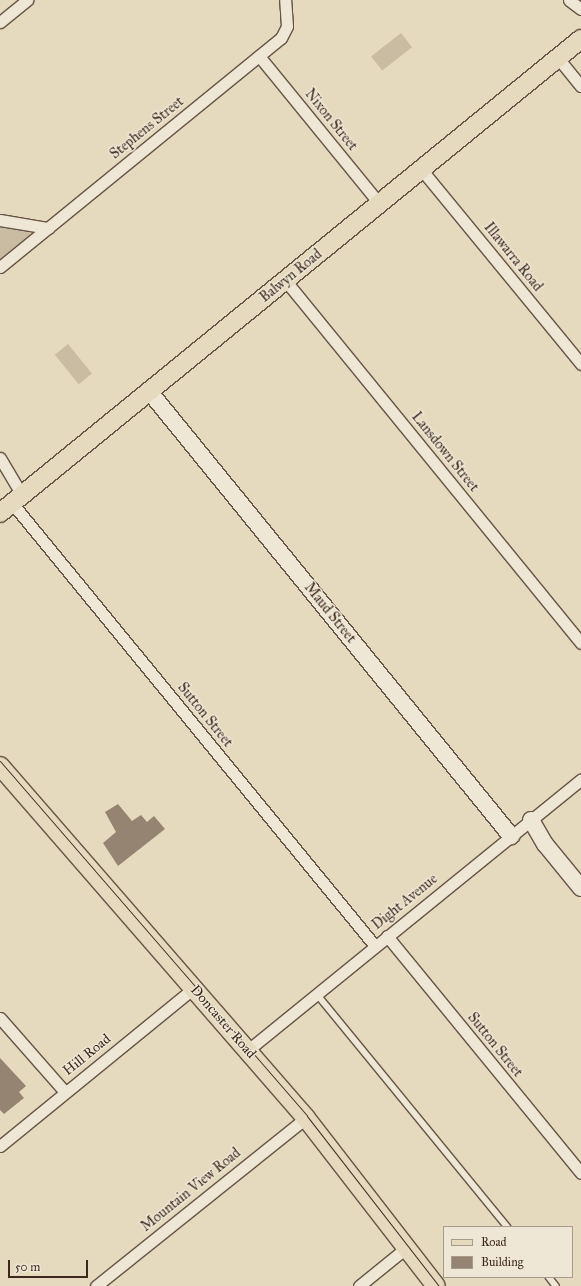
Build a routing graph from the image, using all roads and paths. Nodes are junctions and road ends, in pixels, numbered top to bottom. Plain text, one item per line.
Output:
1 (26, 0) edge
2 (285, 0) edge
3 (569, 0) edge
4 (581, 9) edge
5 (0, 22) edge
6 (581, 39) edge
7 (259, 56) junction
8 (558, 58) junction
9 (581, 86) edge
10 (422, 169) junction
11 (379, 203) junction
12 (0, 220) edge
13 (48, 228) junction
14 (0, 267) edge
15 (285, 280) junction
16 (581, 364) edge
17 (149, 391) junction
18 (0, 458) edge
19 (12, 503) edge
20 (581, 643) edge
21 (0, 766) edge
22 (581, 779) edge
23 (527, 822) junction
24 (511, 836) junction
25 (581, 888) edge
26 (387, 936) junction
27 (375, 946) junction
28 (194, 988) junction
29 (317, 994) junction
30 (0, 1018) edge
31 (248, 1050) junction
32 (65, 1092) junction
33 (306, 1118) junction
34 (0, 1146) edge
35 (581, 1173) edge
36 (507, 1226) edge
37 (407, 1247) junction
38 (550, 1278) edge
39 (96, 1286) edge
40 (359, 1286) edge
41 (436, 1286) edge
42 (556, 1286) edge

1 - 5 street
2 - 7 street, Stephens Street
3 - 4 street
6 - 8 main road, Balwyn Road
7 - 11 street, Nixon Street
7 - 13 street, Stephens Street
8 - 9 street
8 - 10 main road, Balwyn Road
10 - 11 main road, Balwyn Road
10 - 16 street, Illawarra Road
11 - 15 main road, Balwyn Road
12 - 13 street
13 - 14 street, Stephens Street
15 - 17 main road, Balwyn Road
15 - 20 street, Lansdown Street
17 - 19 main road, Balwyn Road
17 - 24 street, Maud Street
18 - 19 street
19 - 27 street, Sutton Street
21 - 28 main road, Doncaster Road
22 - 23 street, Dight Avenue
23 - 24 street, Dight Avenue
23 - 25 street
24 - 26 street, Dight Avenue
26 - 27 street, Dight Avenue
26 - 35 street, Sutton Street
27 - 29 street, Dight Avenue
28 - 31 main road, Doncaster Road
28 - 32 street, Hill Road
29 - 31 street, Dight Avenue
29 - 36 lane
30 - 32 street
31 - 33 main road, Doncaster Road
32 - 34 street, Hill Road
33 - 37 main road, Doncaster Road
33 - 39 street, Mountain View Road
37 - 40 street
37 - 41 main road, Doncaster Road
38 - 42 lane

